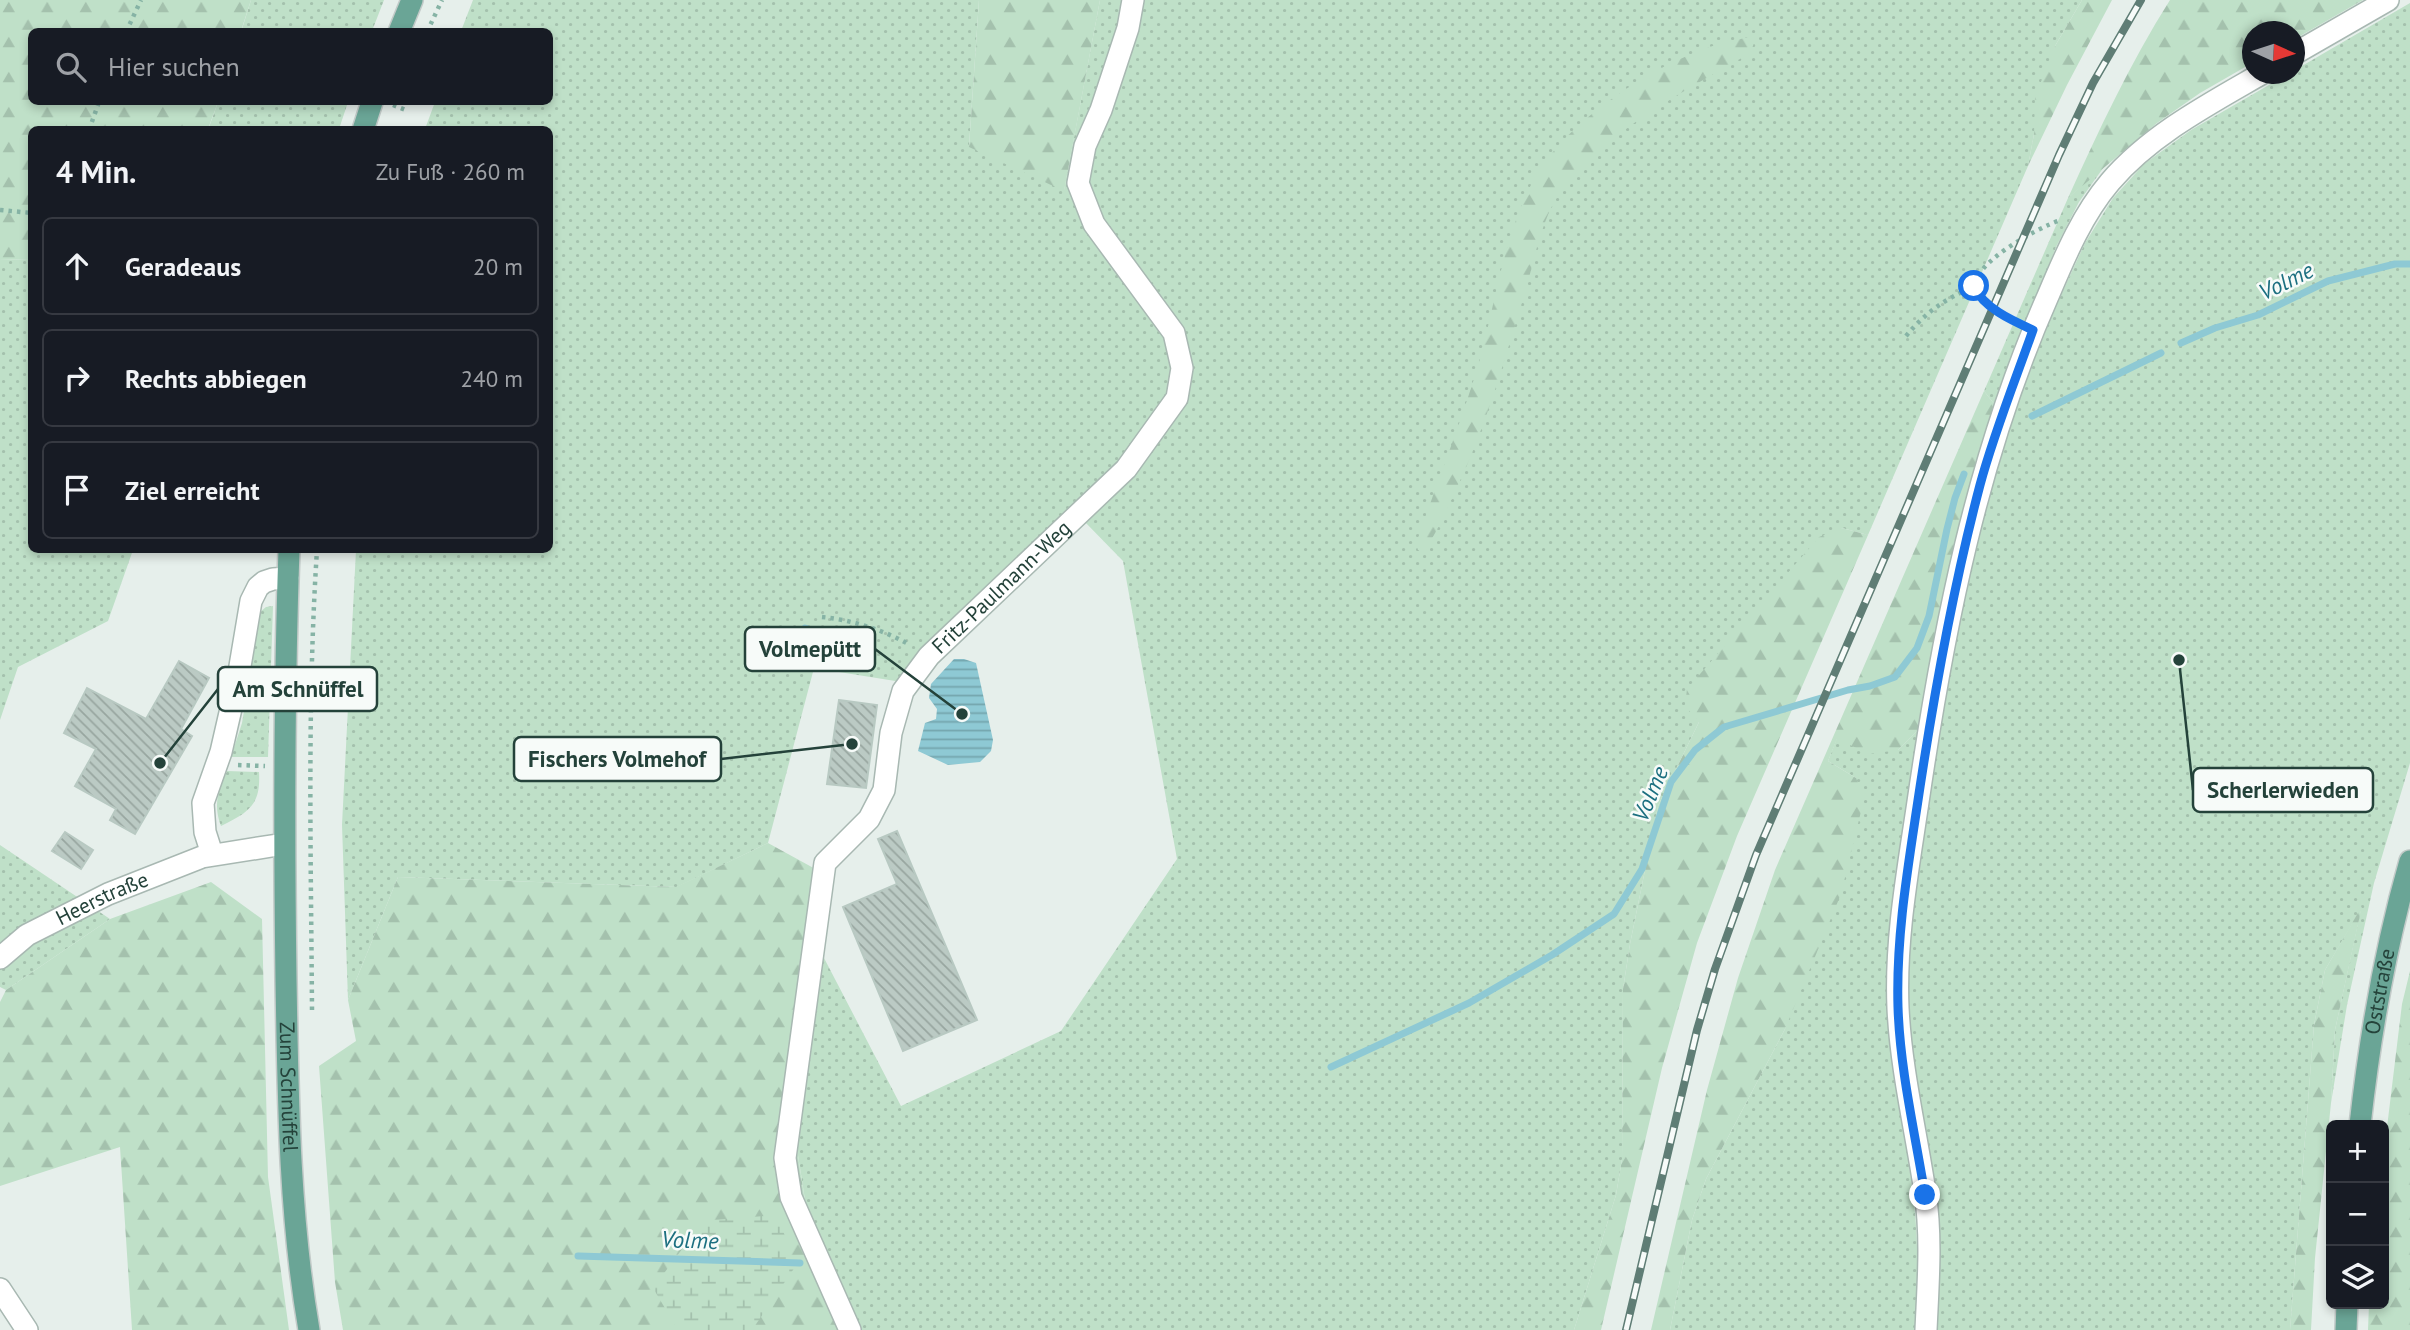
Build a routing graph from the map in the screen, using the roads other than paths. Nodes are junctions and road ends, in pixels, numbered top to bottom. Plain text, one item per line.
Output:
1 (412, 0) edge
2 (1133, 0) edge
3 (2388, 0) edge
4 (402, 28) edge
5 (2305, 48) edge
6 (2244, 84) edge
7 (371, 105) edge
8 (364, 126) edge
9 (289, 553) edge
10 (288, 578) junction
11 (284, 844) junction
12 (212, 854) junction
13 (2410, 861) edge
14 (0, 958) edge
15 (2361, 1120) edge
16 (0, 1289) edge
17 (2347, 1309) edge
18 (27, 1330) edge
19 (309, 1330) edge
20 (850, 1330) edge
21 (1926, 1330) edge
22 (2346, 1330) edge

1 - 4 main road
2 - 20 street, Fritz-Paulmann-Weg
3 - 5 street
6 - 21 street
7 - 8 main road
9 - 10 main road
10 - 11 main road
10 - 12 street
11 - 12 street, Heerstraße
11 - 19 main road, Zum Schnüffel
12 - 14 street, Heerstraße
13 - 15 main road, Oststraße
16 - 18 street
17 - 22 main road

